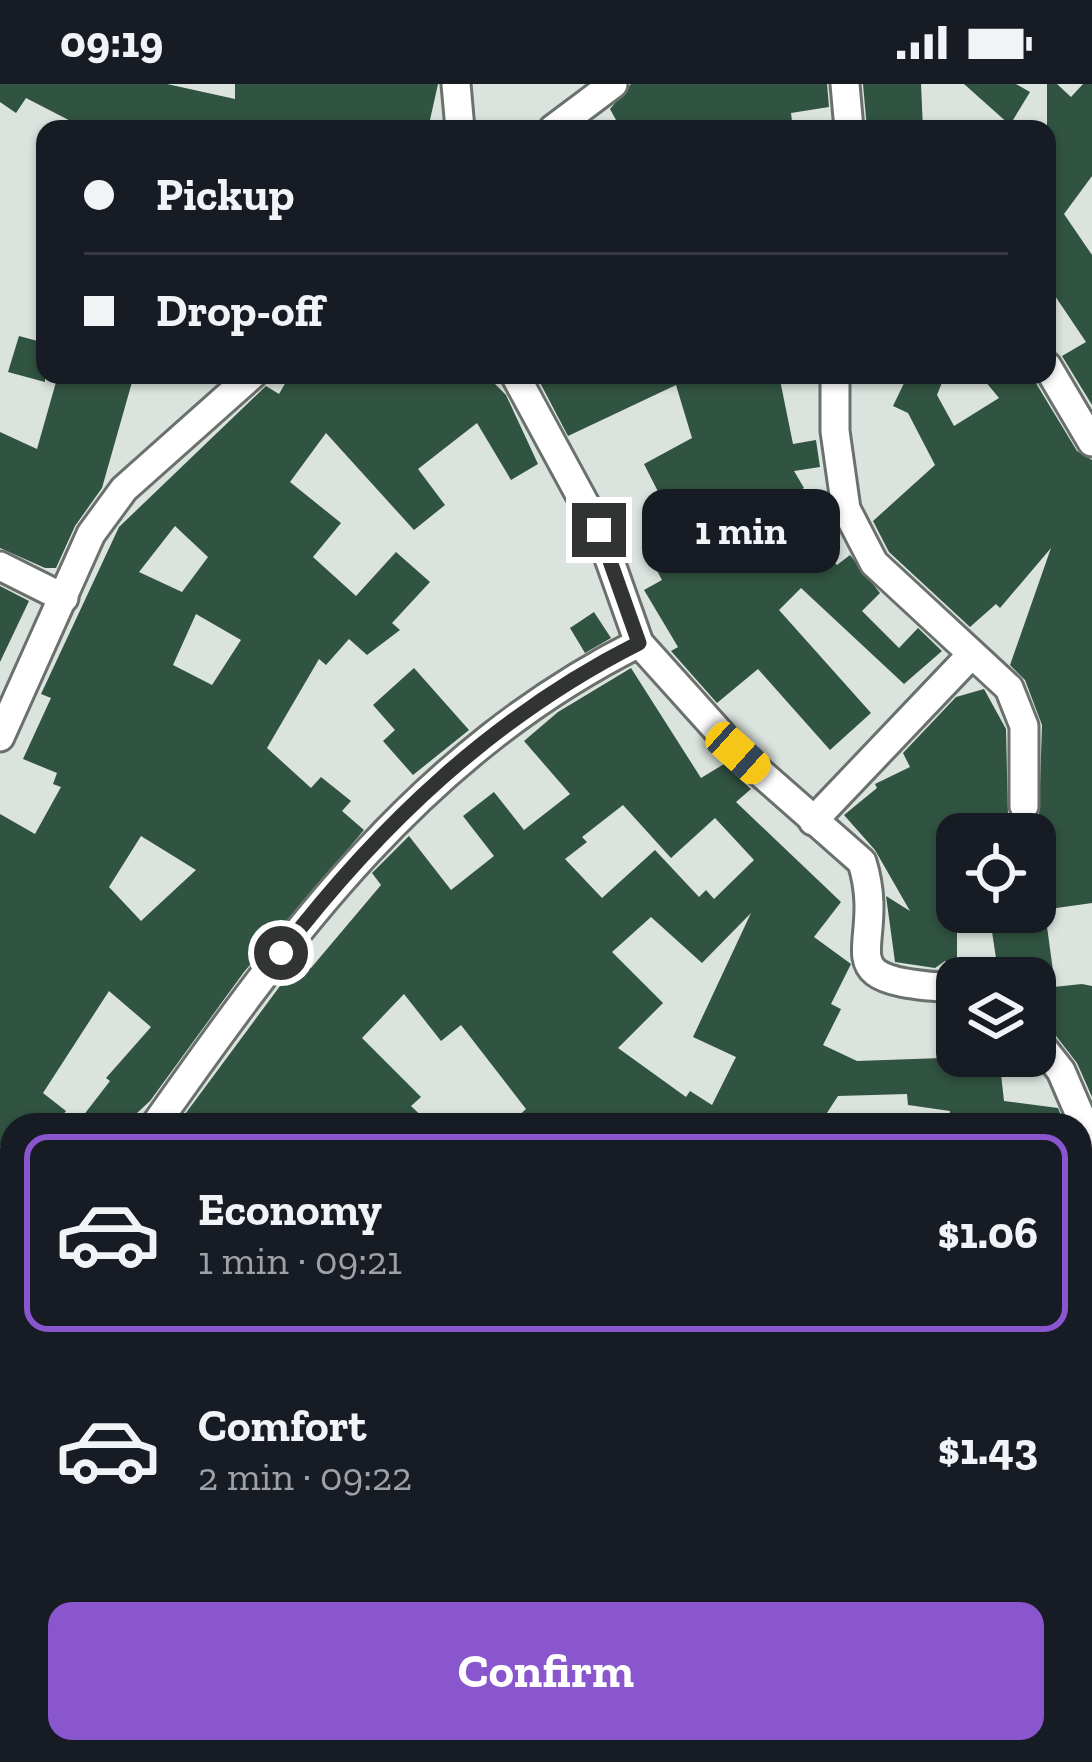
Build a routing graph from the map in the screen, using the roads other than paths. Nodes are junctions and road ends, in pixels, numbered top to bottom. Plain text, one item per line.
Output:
1 (456, 84) edge
2 (613, 84) edge
3 (845, 84) edge
4 (459, 120) edge
5 (565, 120) edge
6 (848, 120) edge
7 (1056, 380) edge
8 (242, 384) edge
9 (519, 384) edge
10 (835, 384) edge
11 (1092, 442) edge
12 (0, 566) edge
13 (64, 598) junction
14 (639, 643) junction
15 (971, 655) junction
16 (0, 737) edge
17 (1024, 806) dead end
18 (813, 821) junction
19 (936, 987) edge
20 (1056, 1066) edge
21 (164, 1113) edge
22 (1079, 1113) edge

1 - 4 street
2 - 5 street
3 - 6 street
7 - 11 street
8 - 13 street
9 - 14 street
10 - 15 street
12 - 13 street
13 - 16 street
14 - 18 street
14 - 21 street
15 - 17 street
15 - 18 street
18 - 19 street
20 - 22 street

